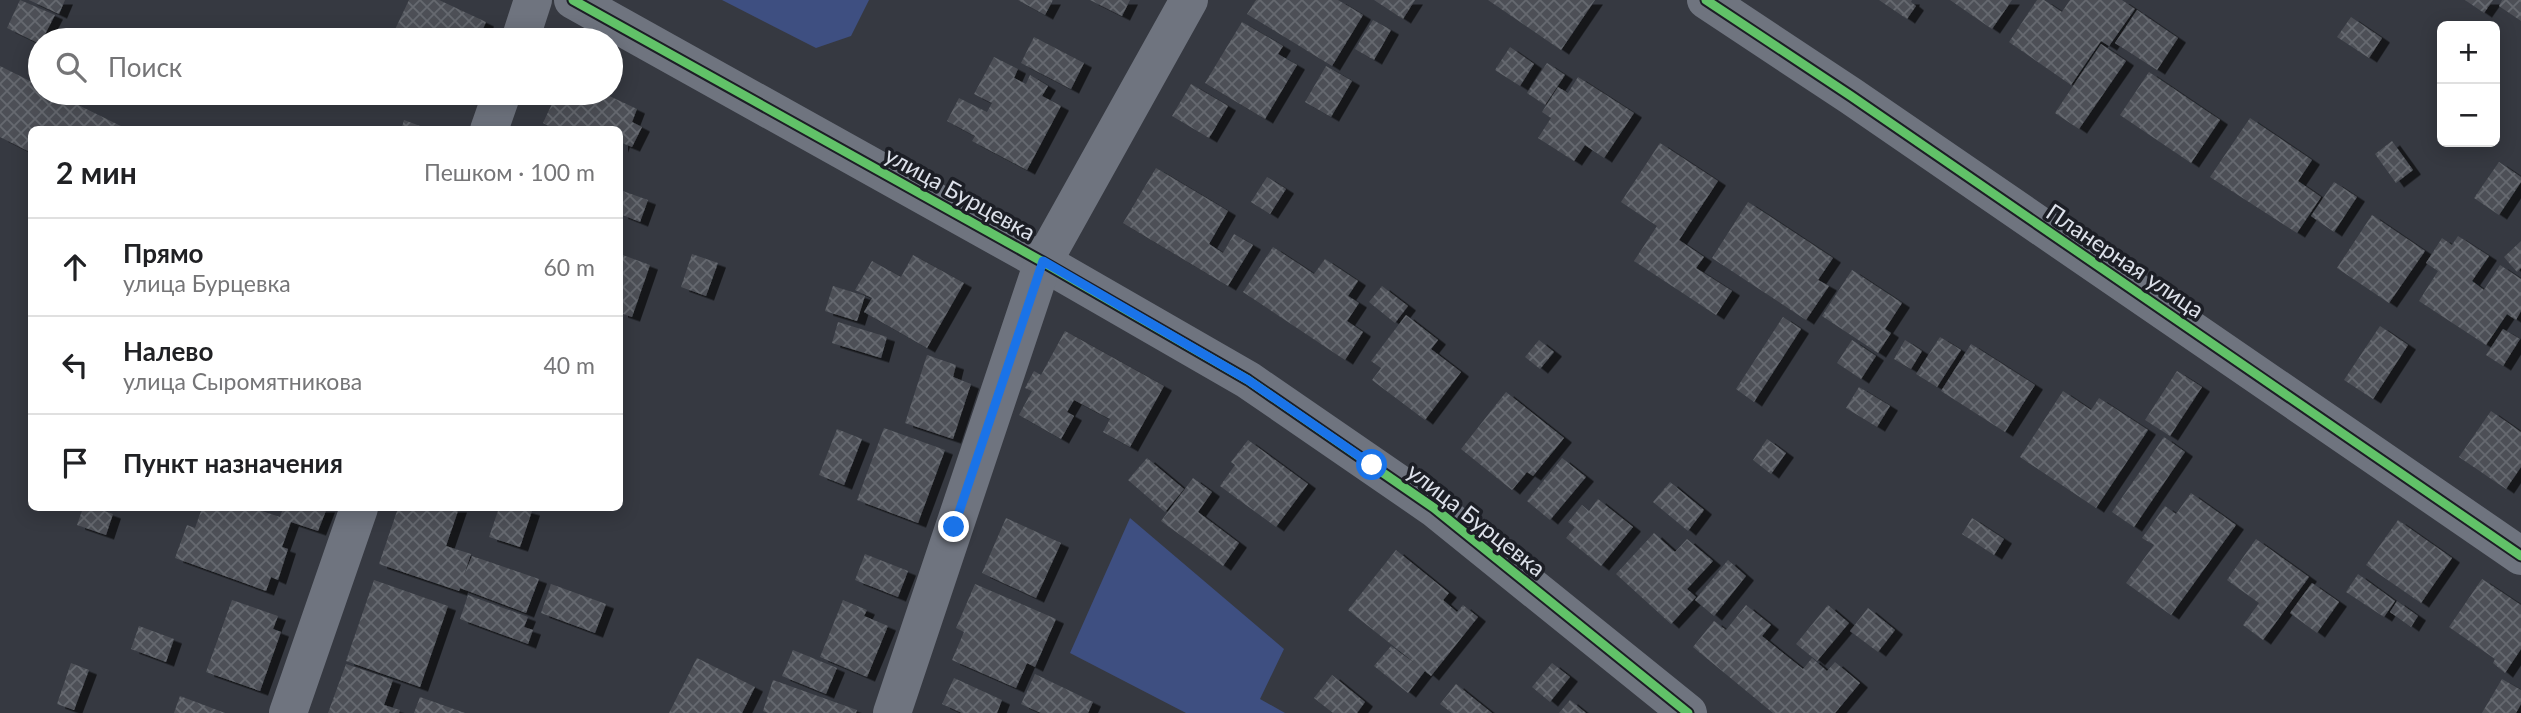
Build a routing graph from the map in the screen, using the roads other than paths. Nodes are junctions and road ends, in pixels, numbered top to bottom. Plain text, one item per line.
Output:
1 (533, 0) edge
2 (573, 0) edge
3 (1189, 0) edge
4 (1706, 0) edge
5 (524, 28) edge
6 (498, 105) edge
7 (490, 126) edge
8 (1043, 261) junction
9 (358, 511) edge
10 (2521, 556) edge
11 (288, 713) edge
12 (892, 713) edge
13 (1688, 713) edge

1 - 5 street
2 - 8 street, улица Бурцевка
3 - 8 street
4 - 10 street, Планерная улица
6 - 7 street
8 - 12 street
8 - 13 street, улица Бурцевка
9 - 11 street

